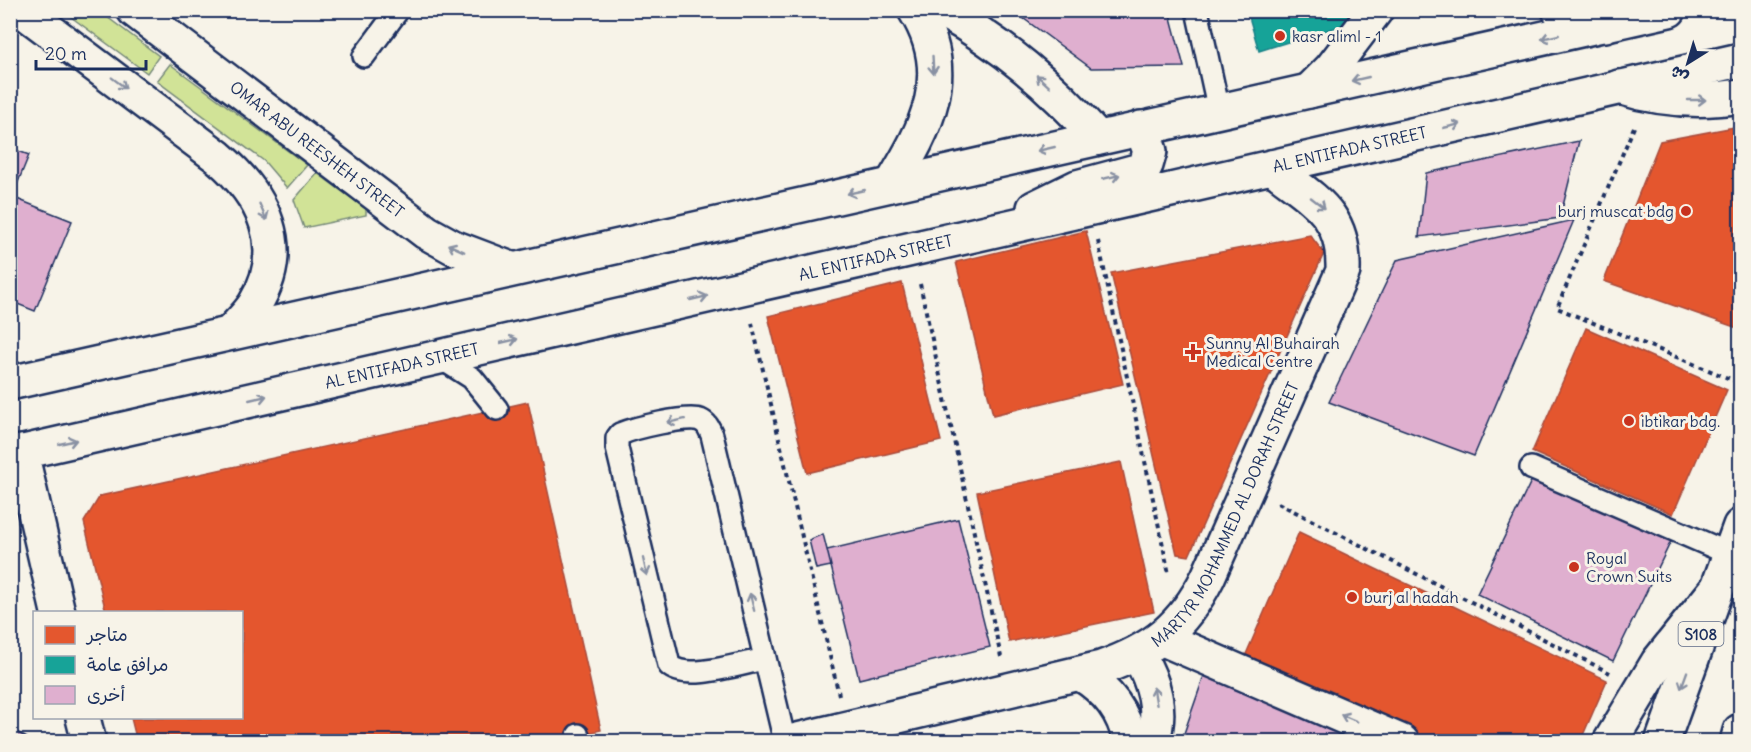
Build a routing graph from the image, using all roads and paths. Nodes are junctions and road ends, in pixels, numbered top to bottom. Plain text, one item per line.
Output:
1 (22, 10) edge
2 (134, 10) edge
3 (398, 10) edge
4 (915, 10) edge
5 (942, 10) edge
6 (1197, 10) edge
7 (1376, 10) edge
8 (1559, 10) edge
9 (1669, 10) edge
10 (1605, 25) junction
11 (364, 56) dead end
12 (1740, 60) edge
13 (1309, 91) junction
14 (1633, 92) junction
15 (1740, 96) edge
16 (1219, 111) junction
17 (1141, 128) junction
18 (1098, 138) junction
19 (1272, 167) junction
20 (892, 184) junction
21 (1091, 208) junction
22 (1002, 229) junction
23 (912, 249) junction
24 (511, 269) junction
25 (750, 316) dead end
26 (231, 332) junction
27 (439, 357) junction
28 (10, 383) edge
29 (1740, 383) edge
30 (496, 409) dead end
31 (16, 454) edge
32 (1531, 468) dead end
33 (1248, 487) junction
34 (1735, 540) edge
35 (1718, 587) junction
36 (58, 611) edge
37 (1160, 638) junction
38 (765, 658) junction
39 (1081, 674) junction
40 (1640, 688) junction
41 (1008, 690) junction
42 (83, 719) edge
43 (846, 728) junction
44 (1740, 731) edge
45 (88, 741) edge
46 (787, 741) edge
47 (1130, 741) edge
48 (1152, 741) edge
49 (1402, 741) edge
50 (1610, 741) edge
51 (1662, 741) edge
52 (1737, 741) edge

1 -> 26 main road
24 -> 2 main road, OMAR ABU REESHEH STREET
3 - 11 lane
4 -> 20 main road
18 -> 5 main road
6 - 16 lane
7 - 13 main road
8 - 10 main road
9 - 10 main road
10 -> 13 main road
12 - 14 main road, AL ENTIFADA STREET
13 - 16 main road
14 -> 15 main road
19 -> 14 main road, AL ENTIFADA STREET
14 - 29 path
16 - 17 main road
17 - 18 main road
22 -> 17 main road
18 -> 20 main road
19 - 21 main road, AL ENTIFADA STREET
19 -> 33 main road, MARTYR MOHAMMED AL DORAH STREET
20 -> 24 main road
21 - 22 main road, AL ENTIFADA STREET
21 - 37 path
22 - 23 main road, AL ENTIFADA STREET
27 -> 23 main road, AL ENTIFADA STREET
23 - 41 path
24 - 26 main road
25 - 43 path
26 - 28 main road
27 - 30 lane
31 -> 27 main road, AL ENTIFADA STREET
31 - 36 main road
32 - 34 lane
33 - 37 main road, MARTYR MOHAMMED AL DORAH STREET
33 - 40 path
34 - 35 main road, S108
35 - 40 main road
35 -> 51 main road, S108
37 - 39 main road
48 -> 37 main road, MARTYR MOHAMMED AL DORAH STREET
49 -> 37 main road
38 -> 38 lane
38 - 46 lane
39 - 41 main road
39 - 47 main road
40 - 50 main road
41 - 43 main road
42 - 45 main road
43 - 46 main road
44 - 52 main road

